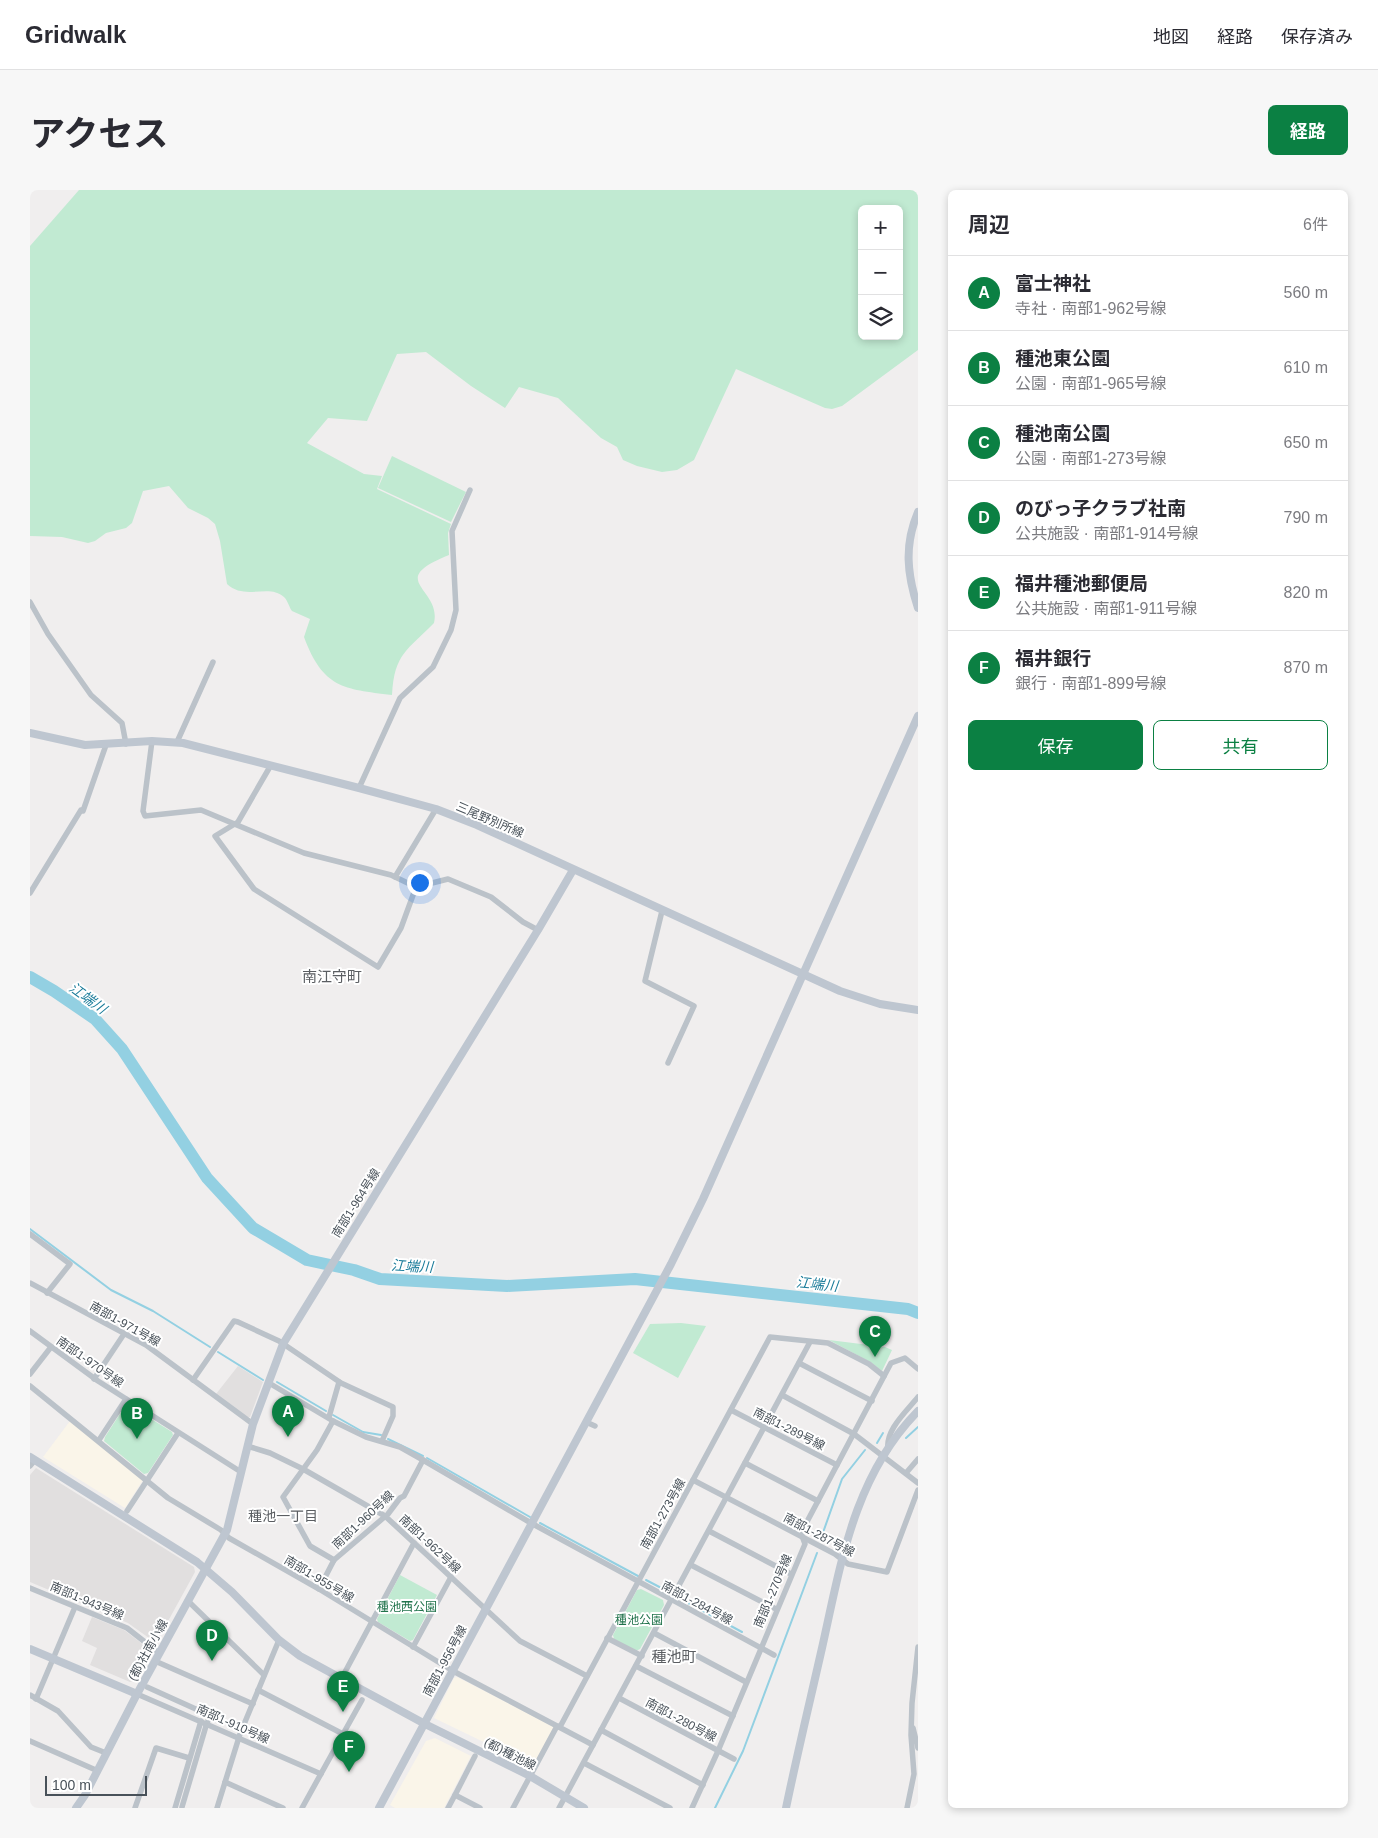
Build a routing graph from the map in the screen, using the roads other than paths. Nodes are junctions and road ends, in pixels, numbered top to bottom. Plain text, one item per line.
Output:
1 (470, 490) dead end
2 (918, 512) edge
3 (30, 602) edge
4 (918, 608) edge
5 (213, 662) dead end
6 (918, 716) edge
7 (30, 733) edge
8 (152, 741) junction
9 (177, 742) junction
10 (126, 744) junction
11 (106, 745) junction
12 (272, 765) junction
13 (359, 788) junction
14 (436, 810) junction
15 (235, 824) junction
16 (573, 870) junction
17 (395, 876) junction
18 (416, 887) junction
19 (30, 892) edge
20 (662, 911) junction
21 (538, 930) junction
22 (804, 974) junction
23 (918, 1010) edge
24 (668, 1064) dead end
25 (30, 1234) edge
26 (30, 1283) edge
27 (47, 1293) junction
28 (30, 1331) edge
29 (124, 1334) junction
30 (810, 1342) junction
31 (282, 1344) junction
32 (51, 1347) junction
33 (799, 1363) junction
34 (918, 1369) edge
35 (30, 1374) edge
36 (884, 1376) junction
37 (94, 1379) junction
38 (193, 1380) junction
39 (340, 1382) junction
40 (269, 1383) junction
41 (30, 1386) edge
42 (782, 1395) junction
43 (918, 1397) edge
44 (126, 1400) junction
45 (872, 1401) junction
46 (731, 1410) junction
47 (918, 1411) edge
48 (331, 1419) junction
49 (586, 1422) junction
50 (253, 1424) junction
51 (594, 1426) dead end
52 (764, 1427) junction
53 (178, 1433) junction
54 (854, 1434) junction
55 (99, 1440) junction
56 (382, 1441) junction
57 (247, 1446) junction
58 (886, 1453) junction
59 (918, 1459) edge
60 (423, 1460) junction
61 (32, 1461) edge
62 (745, 1463) junction
63 (837, 1465) junction
64 (303, 1469) junction
65 (241, 1472) junction
66 (906, 1473) junction
67 (147, 1480) junction
68 (693, 1480) junction
69 (918, 1483) edge
70 (918, 1490) edge
71 (726, 1498) junction
72 (818, 1501) junction
73 (127, 1511) dead end
74 (385, 1516) junction
75 (532, 1523) junction
76 (709, 1531) junction
77 (225, 1534) junction
78 (802, 1538) junction
79 (414, 1543) junction
80 (334, 1560) junction
81 (841, 1560) junction
82 (691, 1564) junction
83 (206, 1569) junction
84 (791, 1574) junction
85 (451, 1577) junction
86 (638, 1581) junction
87 (30, 1588) edge
88 (319, 1589) junction
89 (671, 1600) junction
90 (188, 1601) junction
91 (75, 1607) junction
92 (486, 1609) junction
93 (776, 1610) junction
94 (372, 1622) junction
95 (654, 1633) junction
96 (608, 1638) junction
97 (279, 1640) junction
98 (413, 1647) junction
99 (918, 1647) edge
100 (760, 1648) junction
101 (30, 1649) edge
102 (160, 1653) junction
103 (774, 1655) dead end
104 (642, 1656) junction
105 (53, 1659) junction
106 (155, 1661) junction
107 (636, 1666) junction
108 (453, 1671) junction
109 (344, 1672) dead end
110 (264, 1675) junction
111 (586, 1676) junction
112 (746, 1682) junction
113 (146, 1687) dead end
114 (258, 1690) junction
115 (137, 1694) junction
116 (30, 1695) edge
117 (36, 1698) junction
118 (619, 1698) junction
119 (362, 1700) dead end
120 (253, 1704) junction
121 (733, 1716) junction
122 (205, 1723) junction
123 (912, 1723) junction
124 (425, 1724) junction
125 (559, 1727) junction
126 (601, 1730) junction
127 (344, 1734) junction
128 (239, 1738) junction
129 (30, 1741) edge
130 (593, 1745) junction
131 (918, 1748) edge
132 (718, 1751) junction
133 (106, 1754) junction
134 (475, 1756) dead end
135 (189, 1758) junction
136 (734, 1759) dead end
137 (584, 1763) junction
138 (98, 1771) junction
139 (321, 1774) junction
140 (530, 1776) junction
141 (225, 1782) junction
142 (703, 1785) junction
143 (455, 1795) junction
144 (565, 1797) junction
145 (76, 1808) edge
146 (135, 1808) edge
147 (177, 1808) edge
148 (217, 1808) edge
149 (283, 1808) edge
150 (302, 1808) edge
151 (379, 1808) edge
152 (448, 1808) edge
153 (480, 1808) edge
154 (513, 1808) edge
155 (560, 1808) edge
156 (584, 1808) edge
157 (670, 1808) edge
158 (692, 1808) edge
159 (786, 1808) edge
160 (907, 1808) edge

1 - 13 street
2 - 4 street
3 - 10 street
5 - 9 street
6 - 22 street, 南部1-956号線
7 - 11 street, 三尾野別所線
8 - 9 street, 三尾野別所線
8 - 10 street, 三尾野別所線
8 - 15 street
9 - 12 street, 三尾野別所線
10 - 11 street, 三尾野別所線
11 - 19 street
12 - 13 street, 三尾野別所線
12 - 15 street
13 - 14 street, 三尾野別所線
14 - 16 street, 三尾野別所線
14 - 17 street
15 - 17 street
15 - 18 street
16 - 20 street, 三尾野別所線
16 - 21 street, 南部1-964号線
17 - 18 street
18 - 21 street
20 - 22 street, 三尾野別所線
20 - 24 street
21 - 31 street, 南部1-964号線
22 - 23 street, 三尾野別所線
22 - 49 street, 南部1-956号線
25 - 27 street
26 - 27 street, 南部1-971号線
27 - 29 street, 南部1-971号線
28 - 32 street, 南部1-970号線
29 - 37 street
29 - 38 street, 南部1-971号線
30 - 33 street
30 - 36 street, 南部1-273号線
30 - 46 street, 南部1-273号線
31 - 38 street
31 - 39 street
31 - 40 street, 南部1-964号線
32 - 35 street
32 - 37 street, 南部1-970号線
33 - 42 street
33 - 45 street
34 - 36 street, 南部1-270号線
36 - 45 street, 南部1-270号線
37 - 44 street, 南部1-970号線
38 - 50 street, 南部1-971号線
39 - 48 street
39 - 56 street
40 - 48 street
40 - 50 street, 南部1-964号線
41 - 55 street, 南部1-955号線
42 - 52 street
42 - 54 street
43 - 58 street
44 - 53 street, 南部1-970号線
44 - 55 street
45 - 54 street, 南部1-270号線
46 - 52 street, 南部1-289号線
46 - 68 street, 南部1-273号線
47 - 58 street
48 - 56 street
48 - 64 street
49 - 51 street
49 - 75 street, 南部1-956号線
50 - 57 street, 南部1-964号線
52 - 62 street
52 - 63 street, 南部1-289号線
53 - 65 street, 南部1-970号線
53 - 67 street
54 - 58 street
54 - 63 street, 南部1-270号線
55 - 67 street, 南部1-955号線
56 - 60 street
57 - 64 street, 南部1-962号線
57 - 65 street, 南部1-964号線
58 - 66 street
58 - 81 street
59 - 66 street
60 - 74 street, 南部1-960号線
60 - 75 street, 南部1-284号線
61 - 83 street, (都)種池線
62 - 71 street
62 - 72 street
63 - 72 street, 南部1-270号線
64 - 74 street, 南部1-962号線
64 - 80 street
65 - 77 street, 南部1-964号線
66 - 69 street
67 - 73 street
67 - 77 street, 南部1-955号線
68 - 71 street, 南部1-287号線
68 - 86 street, 南部1-273号線
70 - 81 street, 南部1-287号線
71 - 76 street
71 - 78 street, 南部1-287号線
72 - 78 street, 南部1-270号線
74 - 79 street, 南部1-962号線
74 - 80 street, 南部1-960号線
75 - 86 street, 南部1-284号線
75 - 92 street, 南部1-956号線
76 - 82 street
76 - 84 street
77 - 83 street, 南部1-964号線
77 - 88 street, 南部1-955号線
78 - 81 street, 南部1-287号線
78 - 84 street, 南部1-270号線
79 - 85 street, 南部1-962号線
79 - 94 street
80 - 88 street, 南部1-960号線
81 - 159 street
82 - 89 street
82 - 93 street
83 - 90 street, (都)社南小線
83 - 97 street, (都)種池線
84 - 93 street, 南部1-270号線
85 - 92 street, 南部1-962号線
85 - 98 street
86 - 89 street, 南部1-284号線
86 - 96 street, 南部1-273号線
87 - 91 street, 南部1-943号線
88 - 94 street, 南部1-955号線
89 - 95 street
89 - 100 street, 南部1-284号線
90 - 102 street, (都)社南小線
90 - 110 street
91 - 102 street, 南部1-943号線
91 - 105 street
92 - 108 street, 南部1-956号線
92 - 111 street, 南部1-962号線
93 - 100 street, 南部1-270号線
94 - 98 street, 南部1-955号線
94 - 109 street
95 - 104 street
95 - 112 street
96 - 104 street
96 - 111 street, 南部1-273号線
97 - 110 street
97 - 124 street, (都)種池線
98 - 108 street, 南部1-955号線
99 - 123 street
100 - 103 street, 南部1-284号線
100 - 112 street, 南部1-270号線
101 - 105 street, (都)社南小線
102 - 106 street, (都)社南小線
104 - 107 street
105 - 115 street, (都)社南小線
105 - 117 street
106 - 115 street, (都)社南小線
106 - 120 street
107 - 118 street
107 - 121 street
108 - 124 street, 南部1-956号線
108 - 125 street, 南部1-955号線
110 - 114 street
111 - 125 street, 南部1-273号線
112 - 121 street, 南部1-270号線
113 - 122 street
114 - 120 street
114 - 127 street
115 - 122 street, 南部1-910号線
115 - 133 street
116 - 117 street
117 - 133 street
118 - 126 street
118 - 132 street, 南部1-280号線
119 - 127 street
120 - 128 street
121 - 132 street, 南部1-270号線
122 - 128 street, 南部1-910号線
122 - 135 street
122 - 147 street
123 - 131 street
123 - 160 street
124 - 140 street, (都)種池線
124 - 151 street, 南部1-956号線
125 - 130 street, 南部1-955号線
125 - 140 street, 南部1-273号線
126 - 130 street
126 - 142 street
127 - 139 street
128 - 139 street, 南部1-910号線
128 - 141 street
129 - 138 street
130 - 137 street
132 - 136 street, 南部1-280号線
132 - 142 street, 南部1-270号線
133 - 138 street
134 - 143 street
135 - 146 street
135 - 147 street
137 - 144 street
137 - 157 street
138 - 145 street
139 - 150 street
140 - 144 street, (都)種池線
140 - 154 street, 南部1-273号線
141 - 148 street
141 - 149 street
142 - 158 street, 南部1-270号線
143 - 152 street
143 - 153 street
144 - 155 street
144 - 156 street, (都)種池線

